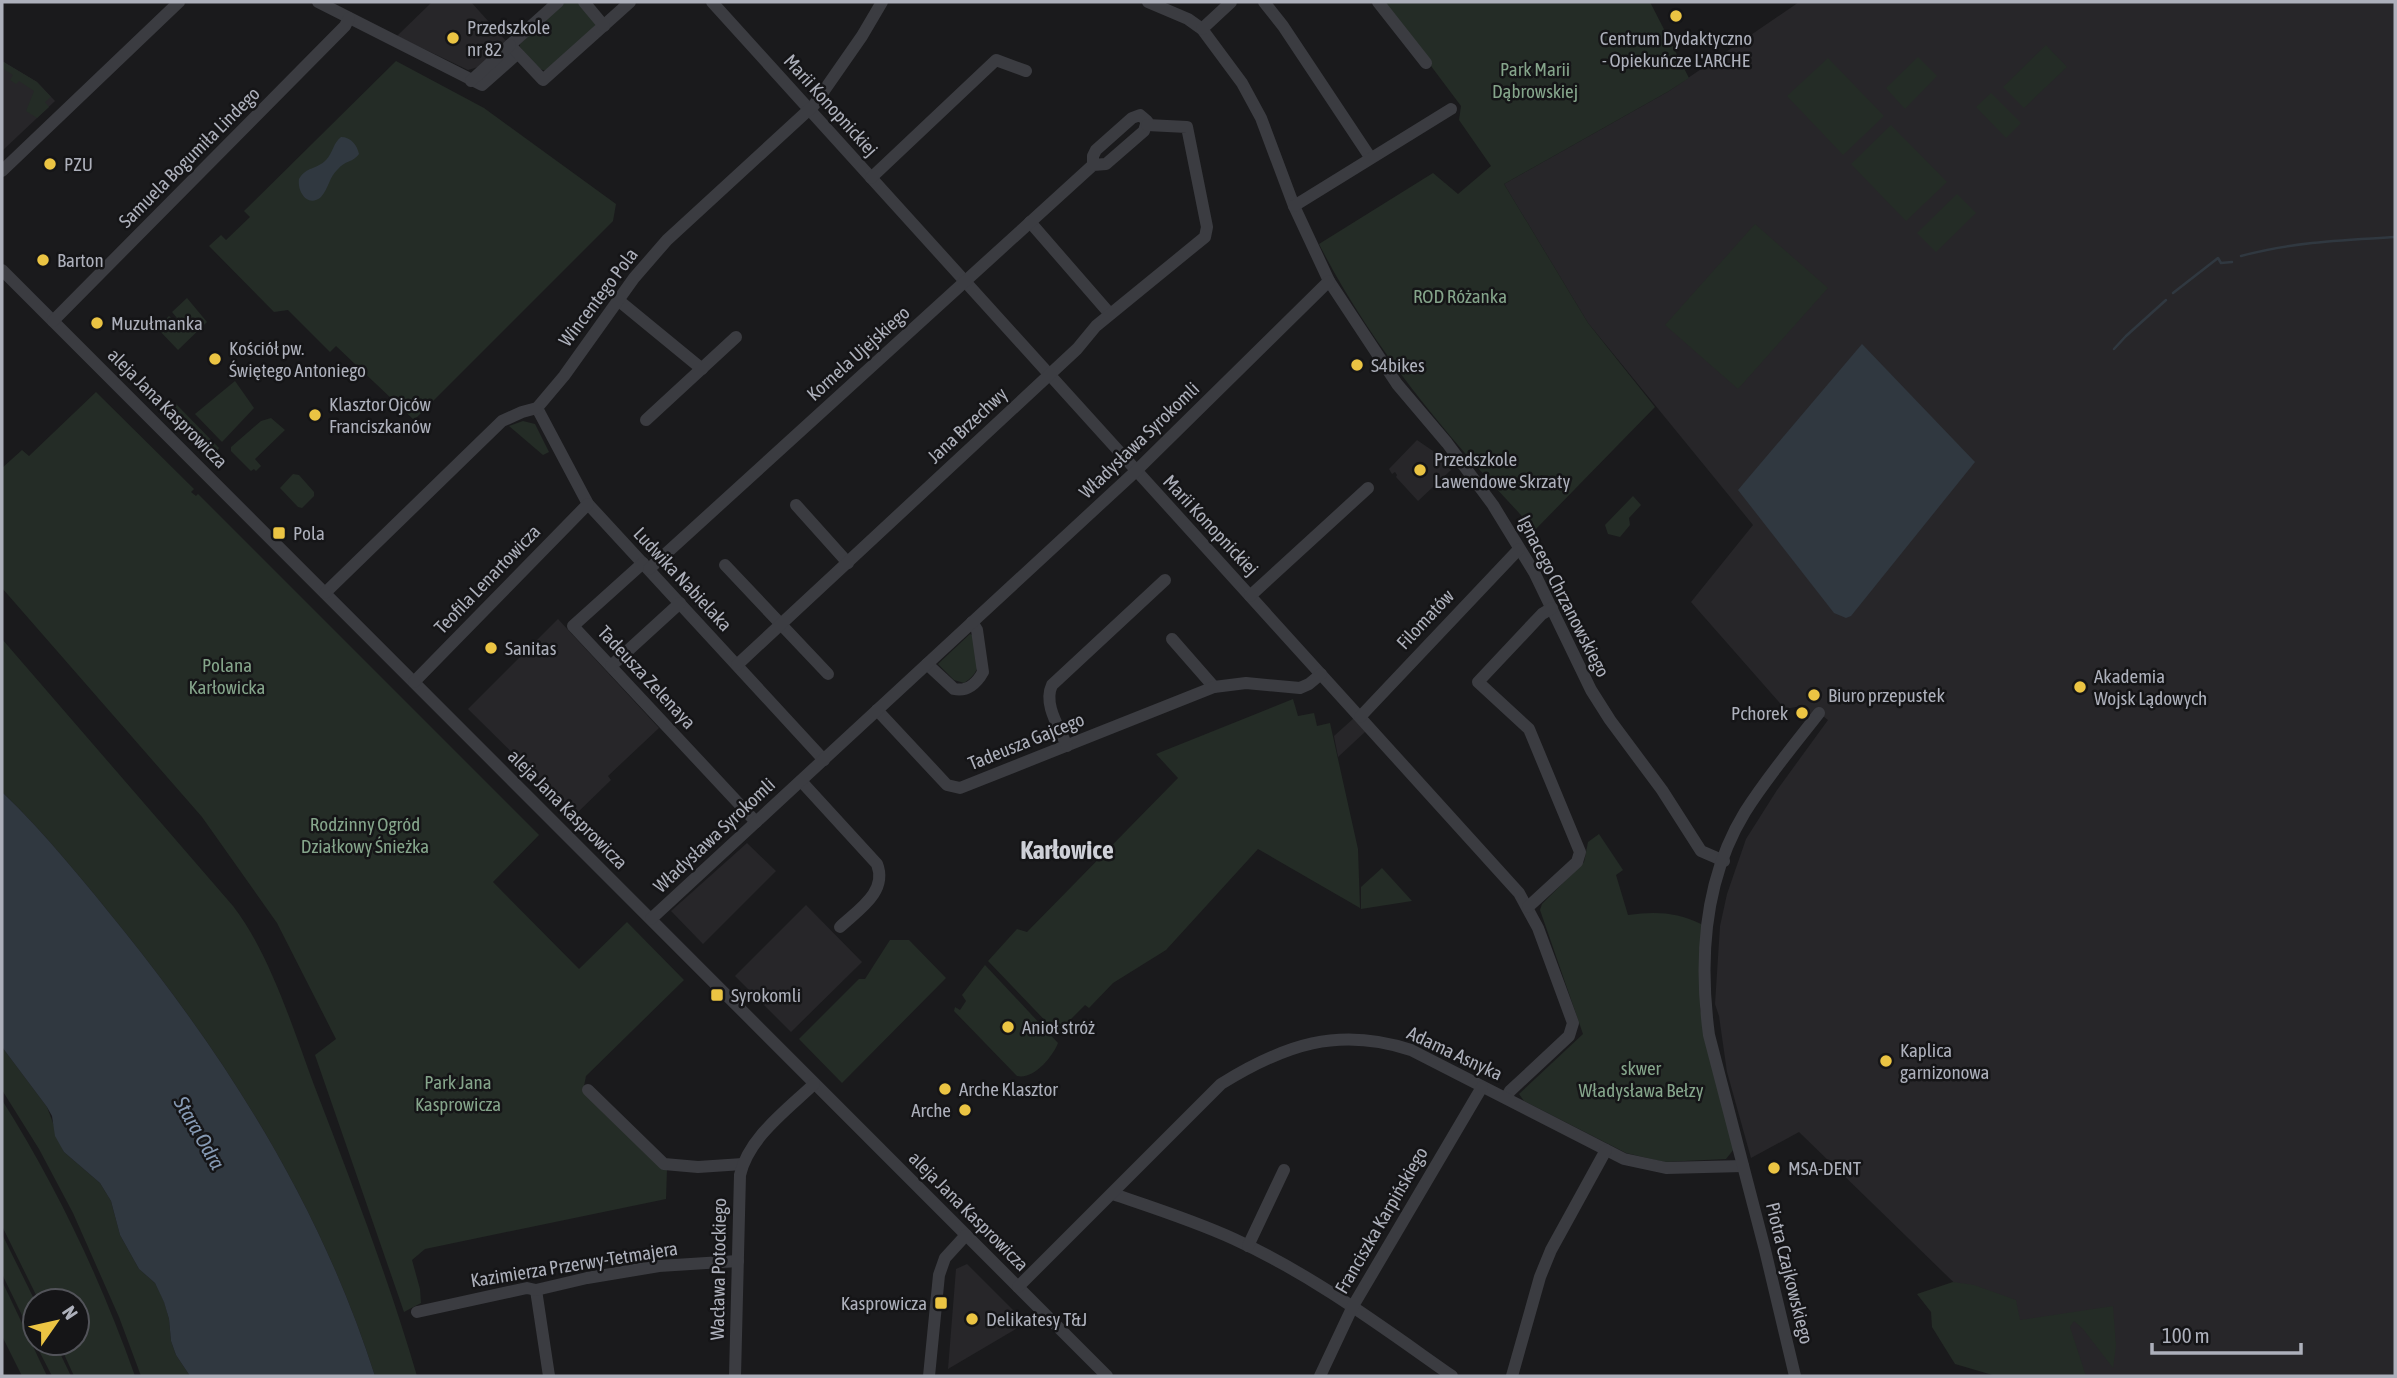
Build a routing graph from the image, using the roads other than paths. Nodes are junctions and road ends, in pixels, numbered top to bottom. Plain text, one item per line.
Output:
1 (179, 2) edge
2 (318, 2) edge
3 (558, 2) edge
4 (584, 2) edge
5 (630, 2) edge
6 (712, 2) edge
7 (883, 2) edge
8 (1148, 2) edge
9 (1231, 2) edge
10 (1264, 2) edge
11 (1378, 2) edge
12 (349, 18) junction
13 (604, 26) junction
14 (1202, 29) junction
15 (514, 49) junction
16 (1426, 63) dead end
17 (1026, 71) dead end
18 (1451, 109) dead end
19 (809, 110) junction
20 (1147, 125) joint
21 (1370, 157) junction
22 (2, 171) edge
23 (871, 177) junction
24 (1294, 206) junction
25 (1030, 222) junction
26 (2, 270) edge
27 (1329, 281) junction
28 (964, 282) junction
29 (618, 300) junction
30 (1110, 314) junction
31 (53, 321) junction
32 (736, 337) dead end
33 (702, 369) junction
34 (1049, 375) junction
35 (537, 408) junction
36 (646, 420) dead end
37 (1136, 471) junction
38 (1368, 488) dead end
39 (588, 504) junction
40 (796, 505) dead end
41 (1519, 549) junction
42 (848, 563) junction
43 (725, 565) dead end
44 (646, 566) junction
45 (1165, 580) dead end
46 (325, 593) junction
47 (1250, 596) junction
48 (680, 603) junction
49 (1552, 608) junction
50 (972, 622) junction
51 (781, 624) junction
52 (1172, 639) dead end
53 (927, 664) junction
54 (737, 665) junction
55 (611, 667) junction
56 (828, 674) dead end
57 (1321, 674) junction
58 (414, 682) junction
59 (1214, 687) junction
60 (877, 710) junction
61 (1819, 713) dead end
62 (1360, 717) junction
63 (1067, 746) junction
64 (824, 760) junction
65 (801, 781) junction
66 (756, 822) junction
67 (1724, 861) junction
68 (1528, 907) junction
69 (651, 919) junction
70 (840, 927) dead end
71 (814, 1084) junction
72 (1482, 1087) junction
73 (588, 1090) dead end
74 (1506, 1098) junction
75 (1606, 1150) junction
76 (743, 1164) junction
77 (1743, 1166) junction
78 (1284, 1170) dead end
79 (1113, 1194) junction
80 (966, 1235) junction
81 (1248, 1246) junction
82 (738, 1261) junction
83 (1018, 1287) junction
84 (536, 1290) junction
85 (1353, 1306) junction
86 (416, 1312) dead end
87 (549, 1376) edge
88 (735, 1376) edge
89 (929, 1376) edge
90 (1107, 1376) edge
91 (1320, 1376) edge
92 (1452, 1376) edge
93 (1512, 1376) edge
94 (1795, 1376) edge

1 - 22 street
2 - 12 street
3 - 15 street
4 - 13 street
5 - 13 street
6 - 19 street, Marii Konopnickiej
7 - 19 street, Wincentego Pola
8 - 14 street, Ignacego Chrzanowskiego
9 - 14 street
10 - 21 street
11 - 16 street
12 - 15 street
12 - 31 street, Samuela Bogumiła Lindego
13 - 15 street
14 - 24 street, Ignacego Chrzanowskiego
17 - 23 street
18 - 21 street
19 - 23 street, Marii Konopnickiej
19 - 29 street, Wincentego Pola
20 - 25 street, Kornela Ujejskiego
20 - 30 street, Jana Brzechwy
21 - 24 street
23 - 28 street, Marii Konopnickiej
24 - 27 street, Ignacego Chrzanowskiego
25 - 28 street, Kornela Ujejskiego
25 - 30 street
26 - 31 street, aleja Jana Kasprowicza
27 - 37 street, Władysława Syrokomli
27 - 41 street, Ignacego Chrzanowskiego
28 - 34 street, Marii Konopnickiej
28 - 44 street, Kornela Ujejskiego
29 - 33 street
29 - 35 street, Wincentego Pola
30 - 34 street, Jana Brzechwy
31 - 46 street, aleja Jana Kasprowicza
32 - 33 street
33 - 36 street
34 - 37 street, Marii Konopnickiej
34 - 42 street, Jana Brzechwy
35 - 39 street, Ludwika Nabielaka
35 - 46 street, Wincentego Pola
37 - 47 street, Marii Konopnickiej
37 - 50 street, Władysława Syrokomli
38 - 47 street
39 - 44 street, Ludwika Nabielaka
39 - 58 street, Teofila Lenartowicza
40 - 42 street
41 - 49 street, Ignacego Chrzanowskiego
41 - 62 street, Filomatów
42 - 51 street, Jana Brzechwy
43 - 51 street
44 - 48 street, Ludwika Nabielaka
44 - 55 street, Tadeusza Zelenaya
45 - 63 street
46 - 58 street, aleja Jana Kasprowicza
47 - 57 street, Marii Konopnickiej
48 - 54 street, Ludwika Nabielaka
48 - 55 street
49 - 67 street, Ignacego Chrzanowskiego
49 - 68 street
50 - 53 street, Władysława Syrokomli
50 - 53 street
51 - 54 street, Jana Brzechwy
51 - 56 street
52 - 59 street
53 - 60 street, Władysława Syrokomli
54 - 64 street, Ludwika Nabielaka
55 - 66 street, Tadeusza Zelenaya
57 - 59 street, Tadeusza Gajcego
57 - 62 street, Marii Konopnickiej
58 - 69 street, aleja Jana Kasprowicza
59 - 63 street, Tadeusza Gajcego
60 - 63 street, Tadeusza Gajcego
60 - 64 street, Władysława Syrokomli
61 - 67 street, Piotra Czajkowskiego
62 - 68 street, Marii Konopnickiej
64 - 65 street, Władysława Syrokomli
65 - 66 street, Władysława Syrokomli
65 - 70 street
66 - 69 street, Władysława Syrokomli
67 - 77 street, Piotra Czajkowskiego
68 - 74 street, Marii Konopnickiej
69 - 71 street, aleja Jana Kasprowicza
71 - 76 street, Wacława Potockiego
71 - 80 street, aleja Jana Kasprowicza
72 - 74 street, Adama Asnyka
72 - 79 street, Adama Asnyka
72 - 85 street, Franciszka Karpińskiego
73 - 76 street
74 - 75 street, Adama Asnyka
75 - 77 street, Adama Asnyka
75 - 93 street
76 - 82 street, Wacława Potockiego
77 - 94 street, Piotra Czajkowskiego
78 - 81 street
79 - 81 street
79 - 83 street, Adama Asnyka
80 - 83 street, aleja Jana Kasprowicza
80 - 89 street
81 - 85 street
82 - 84 street, Kazimierza Przerwy-Tetmajera
82 - 88 street, Wacława Potockiego
83 - 90 street, aleja Jana Kasprowicza
84 - 86 street, Kazimierza Przerwy-Tetmajera
84 - 87 street
85 - 91 street, Franciszka Karpińskiego
85 - 92 street

